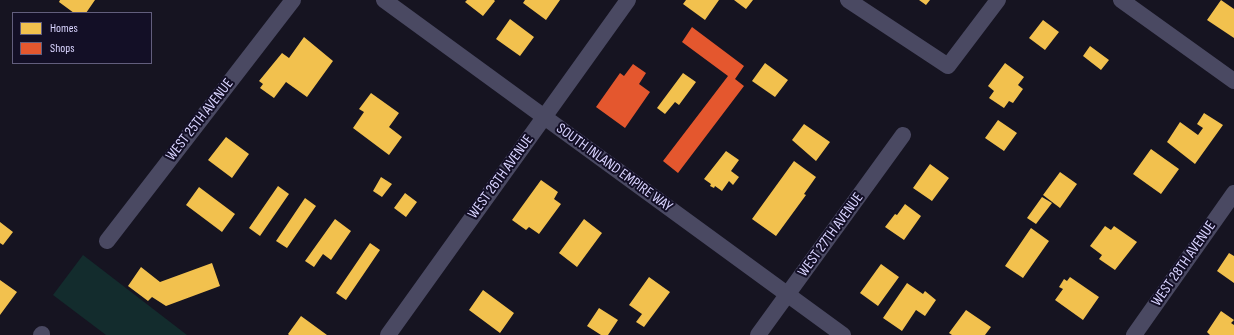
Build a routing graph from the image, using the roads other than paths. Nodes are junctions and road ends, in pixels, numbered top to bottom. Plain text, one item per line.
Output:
1 (294, 0) edge
2 (384, 0) edge
3 (628, 0) edge
4 (848, 0) edge
5 (998, 0) edge
6 (1121, 0) edge
7 (1234, 82) edge
8 (544, 117) junction
9 (903, 135) dead end
10 (1234, 193) edge
11 (107, 241) dead end
12 (788, 295) junction
13 (388, 335) edge
14 (758, 335) edge
15 (843, 335) edge
16 (1134, 335) edge

1 - 11 street, WEST 25TH AVENUE
2 - 8 street, SOUTH INLAND EMPIRE WAY
3 - 8 street, WEST 26TH AVENUE
4 - 5 street
6 - 7 street
8 - 12 street, SOUTH INLAND EMPIRE WAY
8 - 13 street, WEST 26TH AVENUE
9 - 12 street, WEST 27TH AVENUE
10 - 16 street, WEST 28TH AVENUE
12 - 14 street, WEST 27TH AVENUE
12 - 15 street, SOUTH INLAND EMPIRE WAY

